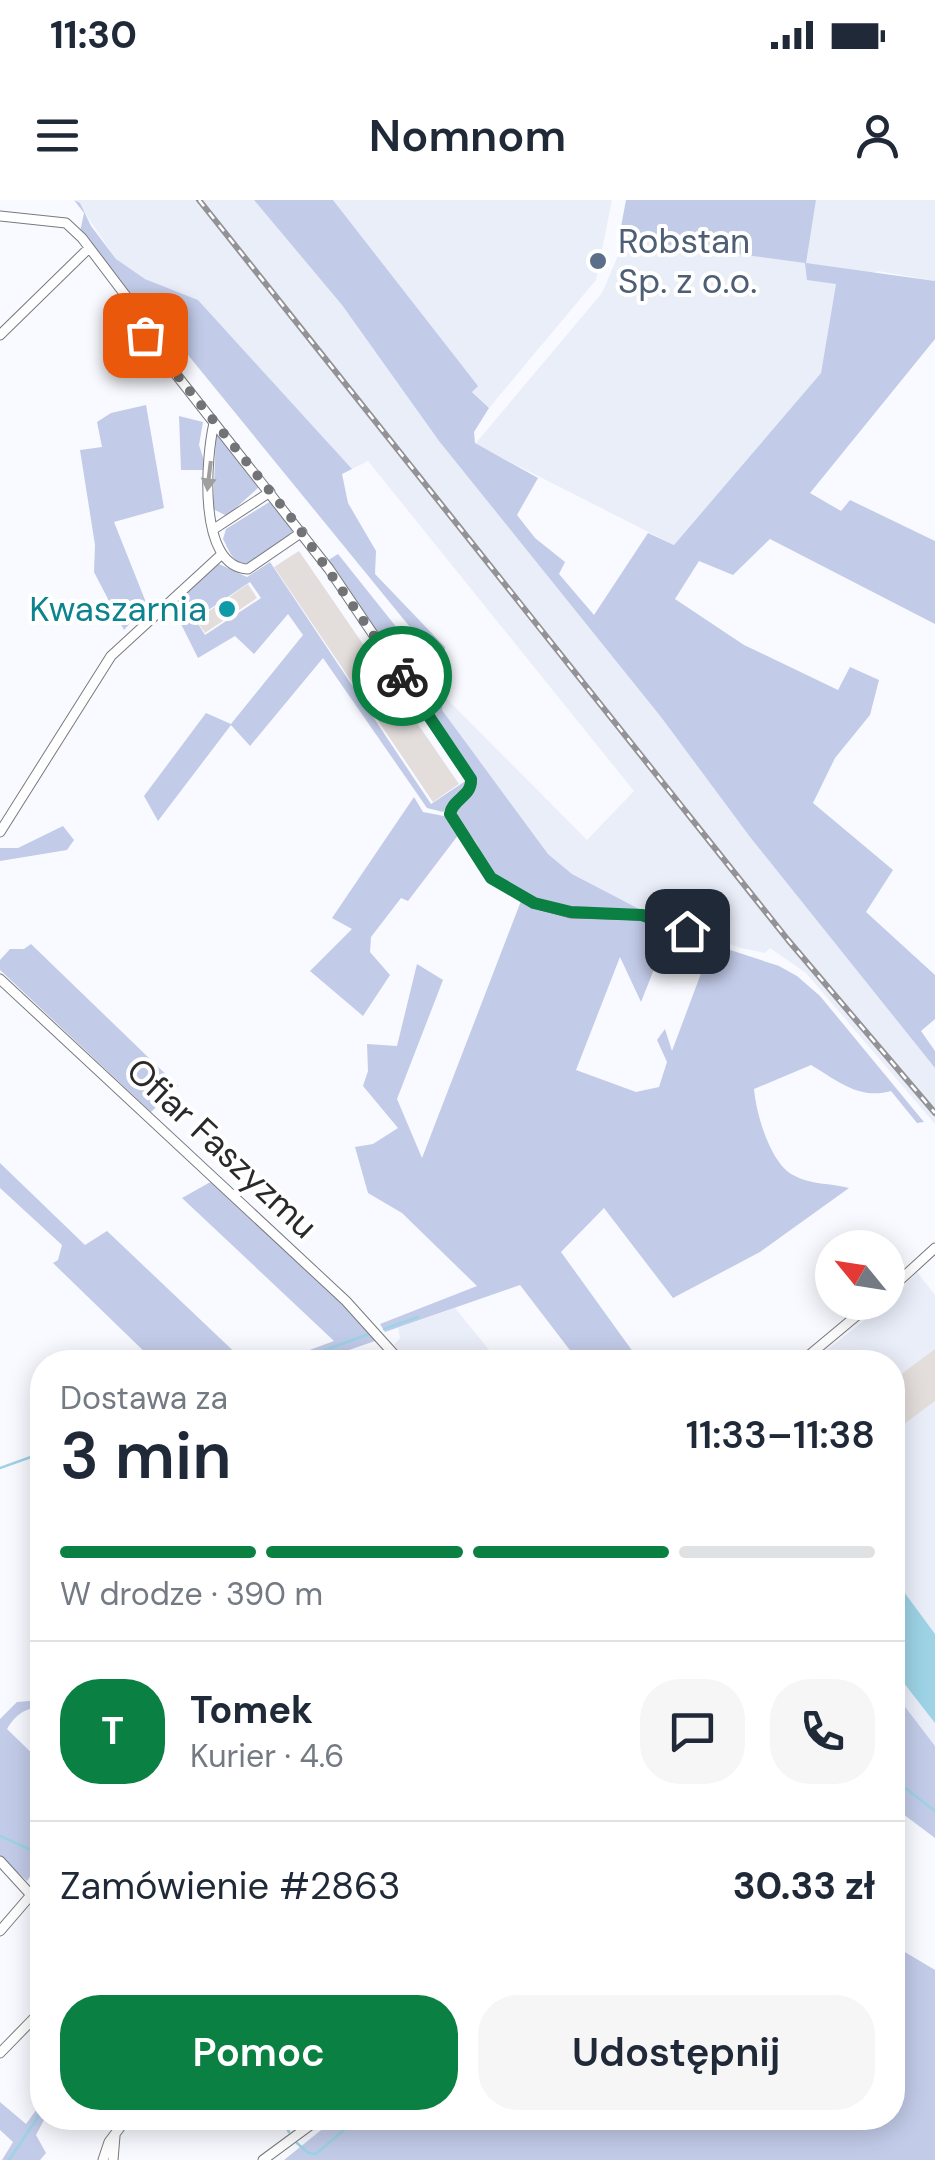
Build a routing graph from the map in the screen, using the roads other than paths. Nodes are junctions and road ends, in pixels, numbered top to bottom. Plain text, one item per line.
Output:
1 (0, 216) edge
2 (89, 248) junction
3 (0, 335) edge
4 (214, 423) junction
5 (270, 492) junction
6 (214, 529) junction
7 (302, 532) junction
8 (222, 554) junction
9 (0, 832) edge
10 (687, 931) dead end
11 (0, 979) edge
12 (935, 1248) edge
13 (905, 1275) edge
14 (852, 1320) edge
15 (392, 1350) edge
16 (816, 1350) edge
17 (0, 1860) edge
18 (30, 1894) edge
19 (30, 1896) edge
20 (0, 1931) edge
21 (30, 2022) edge
22 (0, 2053) edge
23 (117, 2130) edge
24 (304, 2130) edge
25 (115, 2133) junction
26 (104, 2160) edge
27 (113, 2160) edge
28 (263, 2160) edge

1 - 2 street
2 - 3 street
2 - 4 street
4 - 5 street
4 -> 6 street
5 - 6 street
5 - 7 street
6 - 8 street
7 - 8 street
7 - 10 street
8 - 9 street
11 - 15 street, Ofiar Faszyzmu
12 - 13 street
14 - 16 street
17 - 18 street
19 - 20 street
21 - 22 street
23 - 25 street
24 - 28 street
25 - 26 street
25 - 27 street

